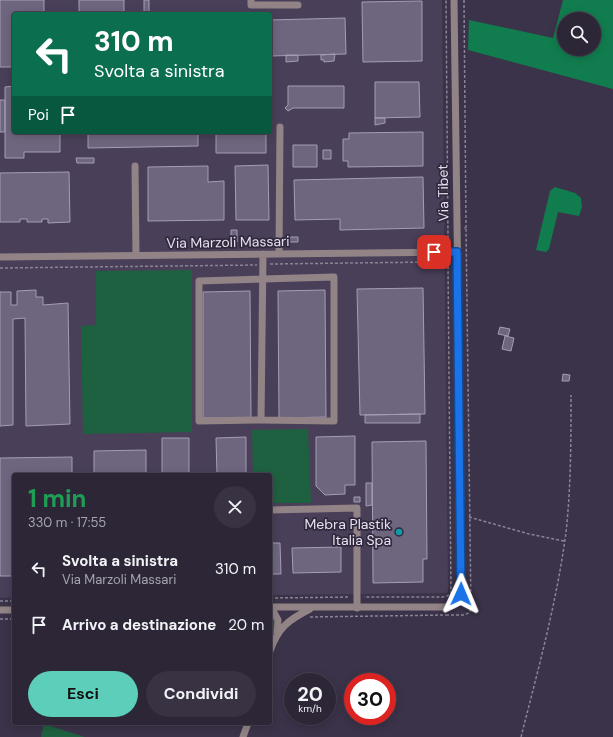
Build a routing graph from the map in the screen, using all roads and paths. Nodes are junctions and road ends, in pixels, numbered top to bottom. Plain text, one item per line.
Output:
1 (251, 0) edge
2 (446, 0) edge
3 (454, 0) edge
4 (464, 0) edge
5 (298, 5) dead end
6 (280, 127) dead end
7 (135, 166) dead end
8 (456, 228) junction
9 (466, 228) junction
10 (438, 244) dead end
11 (457, 252) junction
12 (263, 254) junction
13 (279, 254) junction
14 (136, 256) junction
15 (0, 257) edge
16 (262, 279) junction
17 (571, 395) dead end
18 (261, 420) junction
19 (272, 510) edge
20 (461, 515) junction
21 (470, 517) junction
22 (564, 542) junction
23 (12, 601) edge
24 (0, 602) edge
25 (446, 607) junction
26 (272, 608) edge
27 (312, 608) junction
28 (357, 608) junction
29 (0, 610) edge
30 (12, 610) edge
31 (272, 611) edge
32 (446, 615) junction
33 (310, 617) dead end
34 (12, 619) edge
35 (0, 620) edge
36 (277, 634) junction
37 (272, 646) edge
38 (247, 725) edge
39 (243, 737) edge
40 (521, 737) edge

1 - 5 street
2 - 10 path
3 - 8 street, Via Tibet
4 - 9 path
6 - 13 street
7 - 14 street
8 - 9 path
8 - 11 street, Via Tibet
9 - 21 path
11 - 13 street, Via Marzoli Massari
11 - 20 street, Via Tibet
12 - 13 street, Via Marzoli Massari
12 - 14 street, Via Marzoli Massari
12 - 16 street
14 - 15 street, Via Marzoli Massari
16 - 18 street
16 - 18 street
16 - 18 street
17 - 22 path
19 - 28 street
20 - 21 path
20 - 25 street, Via Tibet
21 - 22 path
21 - 32 path
22 - 40 path
23 - 24 path
25 - 28 street
25 - 32 path
26 - 27 street
27 - 28 street
27 - 36 street
29 - 30 street
31 - 36 street
32 - 33 path
34 - 35 path
36 - 37 street
38 - 39 street

